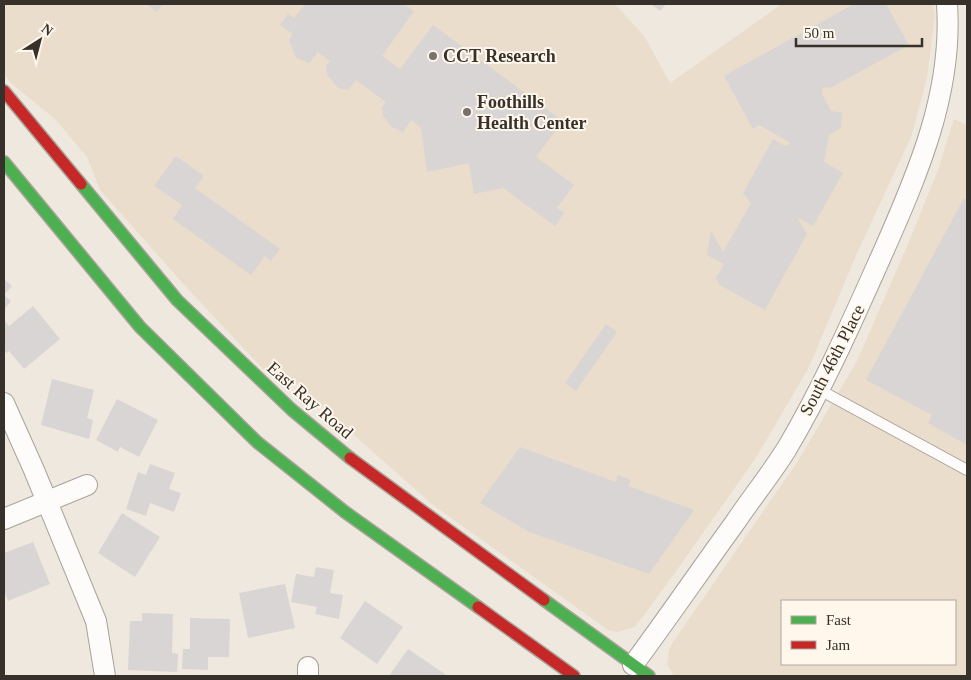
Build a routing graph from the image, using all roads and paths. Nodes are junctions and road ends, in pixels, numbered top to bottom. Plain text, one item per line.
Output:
1 (947, 4) edge
2 (4, 91) edge
3 (4, 162) edge
4 (818, 389) junction
5 (4, 403) edge
6 (967, 470) edge
7 (87, 485) dead end
8 (48, 502) junction
9 (4, 519) edge
10 (636, 673) edge
11 (105, 676) edge
12 (574, 676) edge

1 - 4 street, South 46th Place
2 - 10 main road, East Ray Road
3 - 12 main road
4 - 6 lane
4 - 10 street, South 46th Place
5 - 8 street
7 - 8 street
8 - 9 street
8 - 11 street

